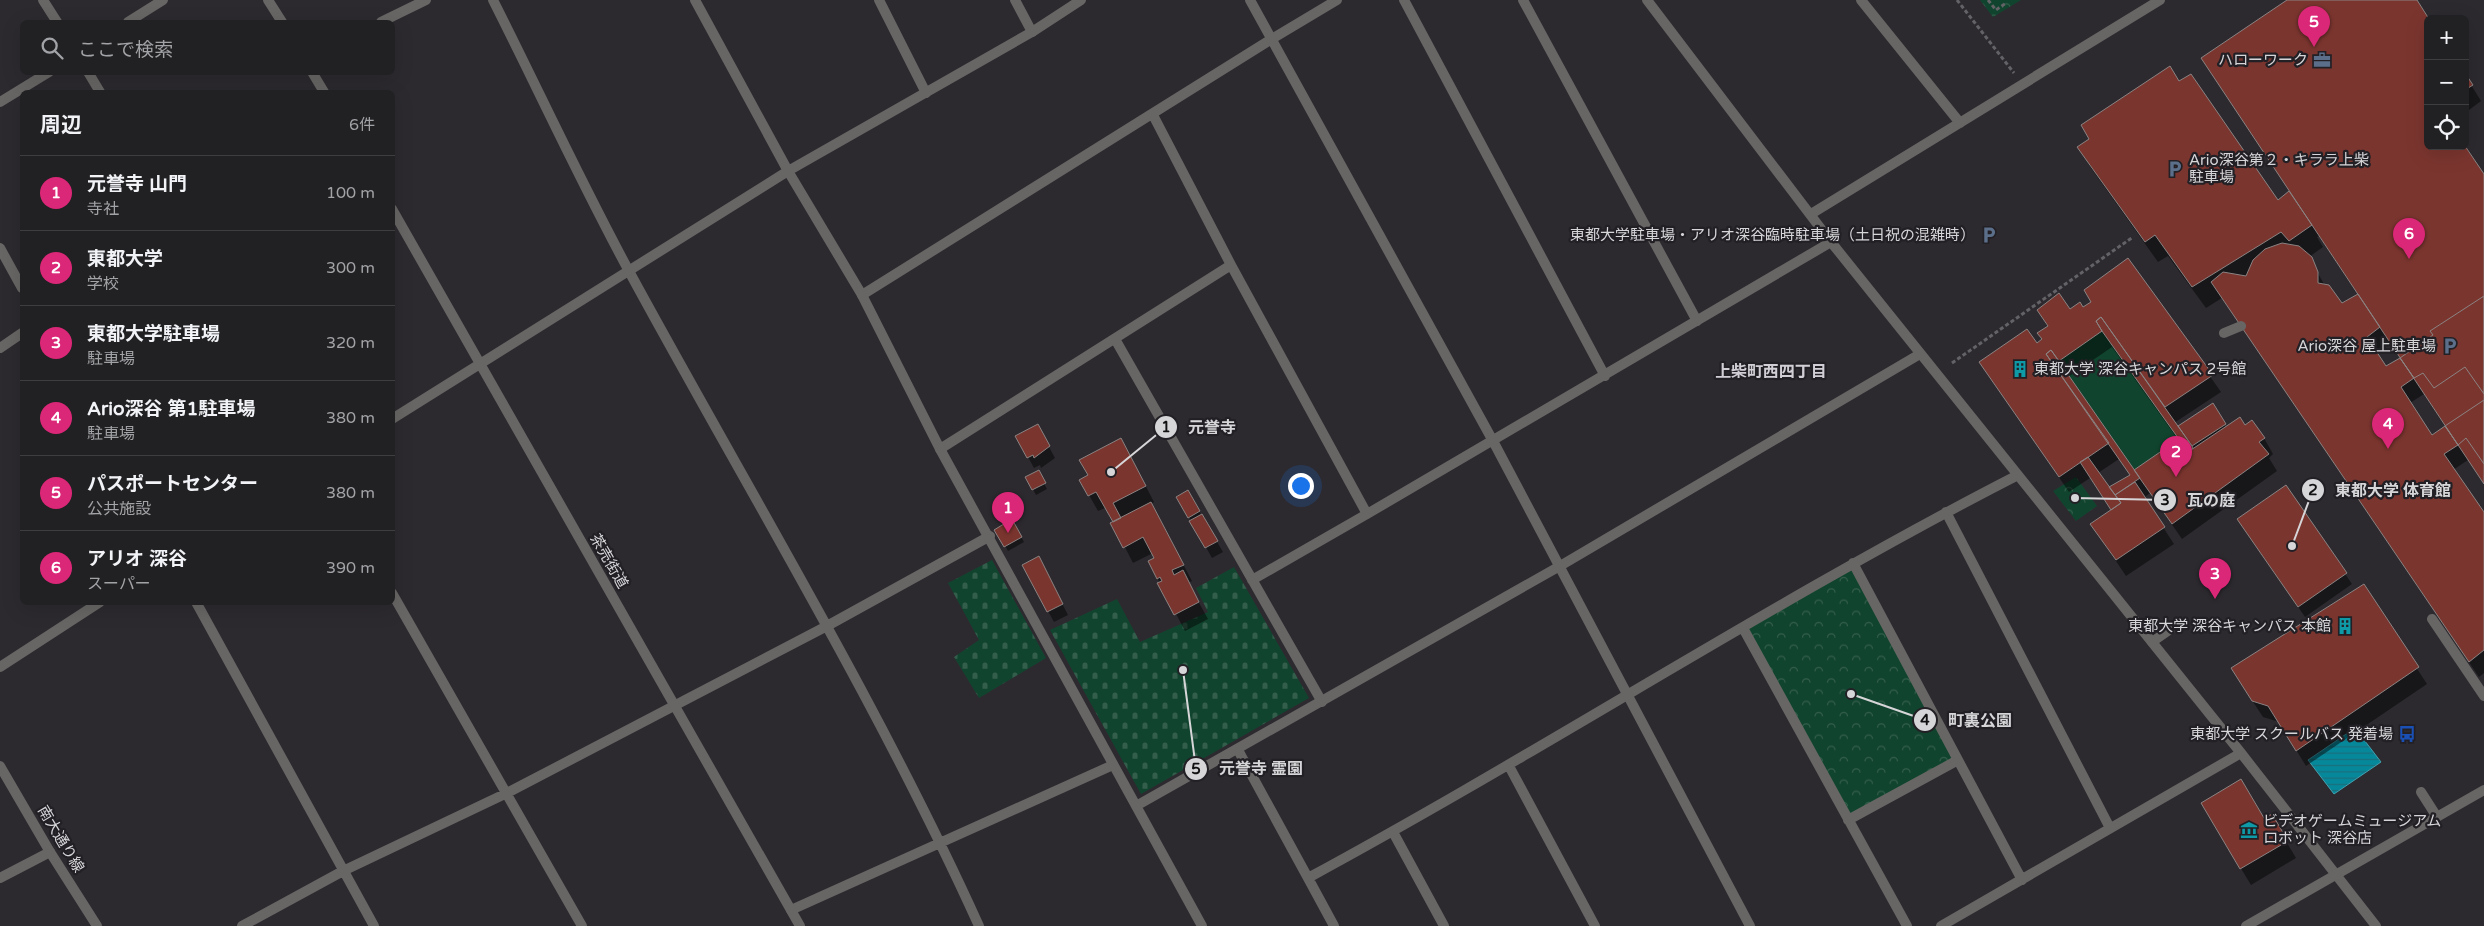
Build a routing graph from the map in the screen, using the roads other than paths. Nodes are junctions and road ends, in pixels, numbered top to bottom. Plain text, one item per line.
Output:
1 (43, 0) edge
2 (163, 0) edge
3 (268, 0) edge
4 (426, 0) edge
5 (493, 0) edge
6 (695, 0) edge
7 (879, 0) edge
8 (1015, 0) edge
9 (1081, 0) edge
10 (1250, 0) edge
11 (1337, 0) edge
12 (1404, 0) edge
13 (1524, 0) edge
14 (1647, 0) edge
15 (1861, 0) edge
16 (2160, 0) edge
17 (56, 20) edge
18 (131, 20) edge
19 (281, 20) edge
20 (385, 20) edge
21 (1032, 32) junction
22 (1270, 40) junction
23 (44, 75) edge
24 (90, 75) edge
25 (314, 75) edge
26 (99, 90) edge
27 (323, 90) edge
28 (926, 93) junction
29 (0, 102) edge
30 (1153, 115) junction
31 (1960, 123) junction
32 (788, 171) junction
33 (395, 214) edge
34 (1811, 214) junction
35 (1831, 242) junction
36 (0, 248) edge
37 (1231, 265) junction
38 (628, 270) junction
39 (20, 284) edge
40 (862, 295) junction
41 (1697, 321) junction
42 (2241, 326) dead end
43 (20, 334) edge
44 (2224, 334) dead end
45 (1115, 338) junction
46 (0, 348) edge
47 (1920, 354) junction
48 (479, 364) junction
49 (1604, 376) junction
50 (395, 417) edge
51 (1493, 441) junction
52 (940, 449) junction
53 (2018, 475) junction
54 (1946, 512) junction
55 (1367, 514) junction
56 (990, 536) junction
57 (1853, 563) junction
58 (1560, 566) junction
59 (1252, 580) junction
60 (395, 598) edge
61 (95, 605) edge
62 (198, 605) edge
63 (2432, 618) dead end
64 (827, 626) junction
65 (1742, 628) junction
66 (2172, 628) dead end
67 (2152, 642) junction
68 (0, 667) edge
69 (1628, 696) junction
70 (2484, 696) edge
71 (1322, 702) junction
72 (674, 705) junction
73 (1238, 750) junction
74 (2241, 753) junction
75 (1958, 760) junction
76 (1113, 765) junction
77 (0, 766) edge
78 (1509, 766) junction
79 (2484, 790) edge
80 (2421, 792) dead end
81 (507, 793) junction
82 (1136, 806) junction
83 (2437, 817) junction
84 (1848, 820) junction
85 (2110, 828) junction
86 (1393, 832) junction
87 (941, 843) junction
88 (50, 852) junction
89 (343, 871) junction
90 (2336, 874) junction
91 (0, 878) edge
92 (1308, 878) junction
93 (2022, 880) junction
94 (791, 910) junction
95 (98, 926) edge
96 (242, 926) edge
97 (374, 926) edge
98 (582, 926) edge
99 (800, 926) edge
100 (979, 926) edge
101 (1202, 926) edge
102 (1334, 926) edge
103 (1444, 926) edge
104 (1595, 926) edge
105 (1750, 926) edge
106 (1906, 926) edge
107 (1942, 926) edge
108 (2246, 926) edge
109 (2376, 926) edge

1 - 17 street
2 - 18 street
3 - 19 street
4 - 20 street
5 - 38 street
6 - 32 street
7 - 28 street
8 - 21 street
9 - 21 street
10 - 22 street
11 - 22 street
12 - 49 street
13 - 41 street
14 - 34 street
15 - 31 street
16 - 31 street
21 - 28 street
22 - 30 street
22 - 51 street
23 - 29 street
24 - 26 street
25 - 27 street
28 - 32 street
30 - 37 street
30 - 40 street
31 - 34 street
32 - 38 street
32 - 40 street
33 - 48 street, 茶売街道
34 - 35 street
35 - 41 street
35 - 47 street
36 - 39 street
37 - 45 street
37 - 55 street
38 - 48 street
38 - 64 street
40 - 52 street
41 - 49 street
42 - 44 street
43 - 46 street
45 - 52 street
45 - 59 street
47 - 53 street
47 - 58 street
48 - 50 street
48 - 72 street, 茶売街道
49 - 51 street
51 - 55 street
51 - 58 street
52 - 56 street
53 - 54 street
53 - 67 street
54 - 57 street
54 - 85 street
55 - 59 street
56 - 64 street
56 - 76 street
57 - 65 street
57 - 75 street
58 - 69 street
58 - 71 street
59 - 71 street
60 - 81 street
61 - 68 street
62 - 89 street
63 - 70 street
64 - 72 street
64 - 87 street
65 - 69 street
65 - 84 street
66 - 67 street
67 - 74 street
69 - 78 street
69 - 105 street
71 - 73 street
72 - 81 street
72 - 94 street, 茶売街道
73 - 82 street
73 - 92 street
74 - 85 street
74 - 90 street
75 - 84 street
75 - 93 street
76 - 82 street
76 - 87 street
77 - 88 street, 南大通り線
78 - 86 street
78 - 104 street
79 - 83 street
80 - 83 street
81 - 89 street
81 - 98 street
82 - 101 street
83 - 90 street
84 - 106 street
85 - 93 street
86 - 92 street
86 - 103 street
87 - 94 street
87 - 100 street
88 - 91 street
88 - 95 street, 南大通り線
89 - 96 street
89 - 97 street
90 - 108 street
90 - 109 street
92 - 102 street
93 - 107 street
94 - 99 street, 茶売街道

